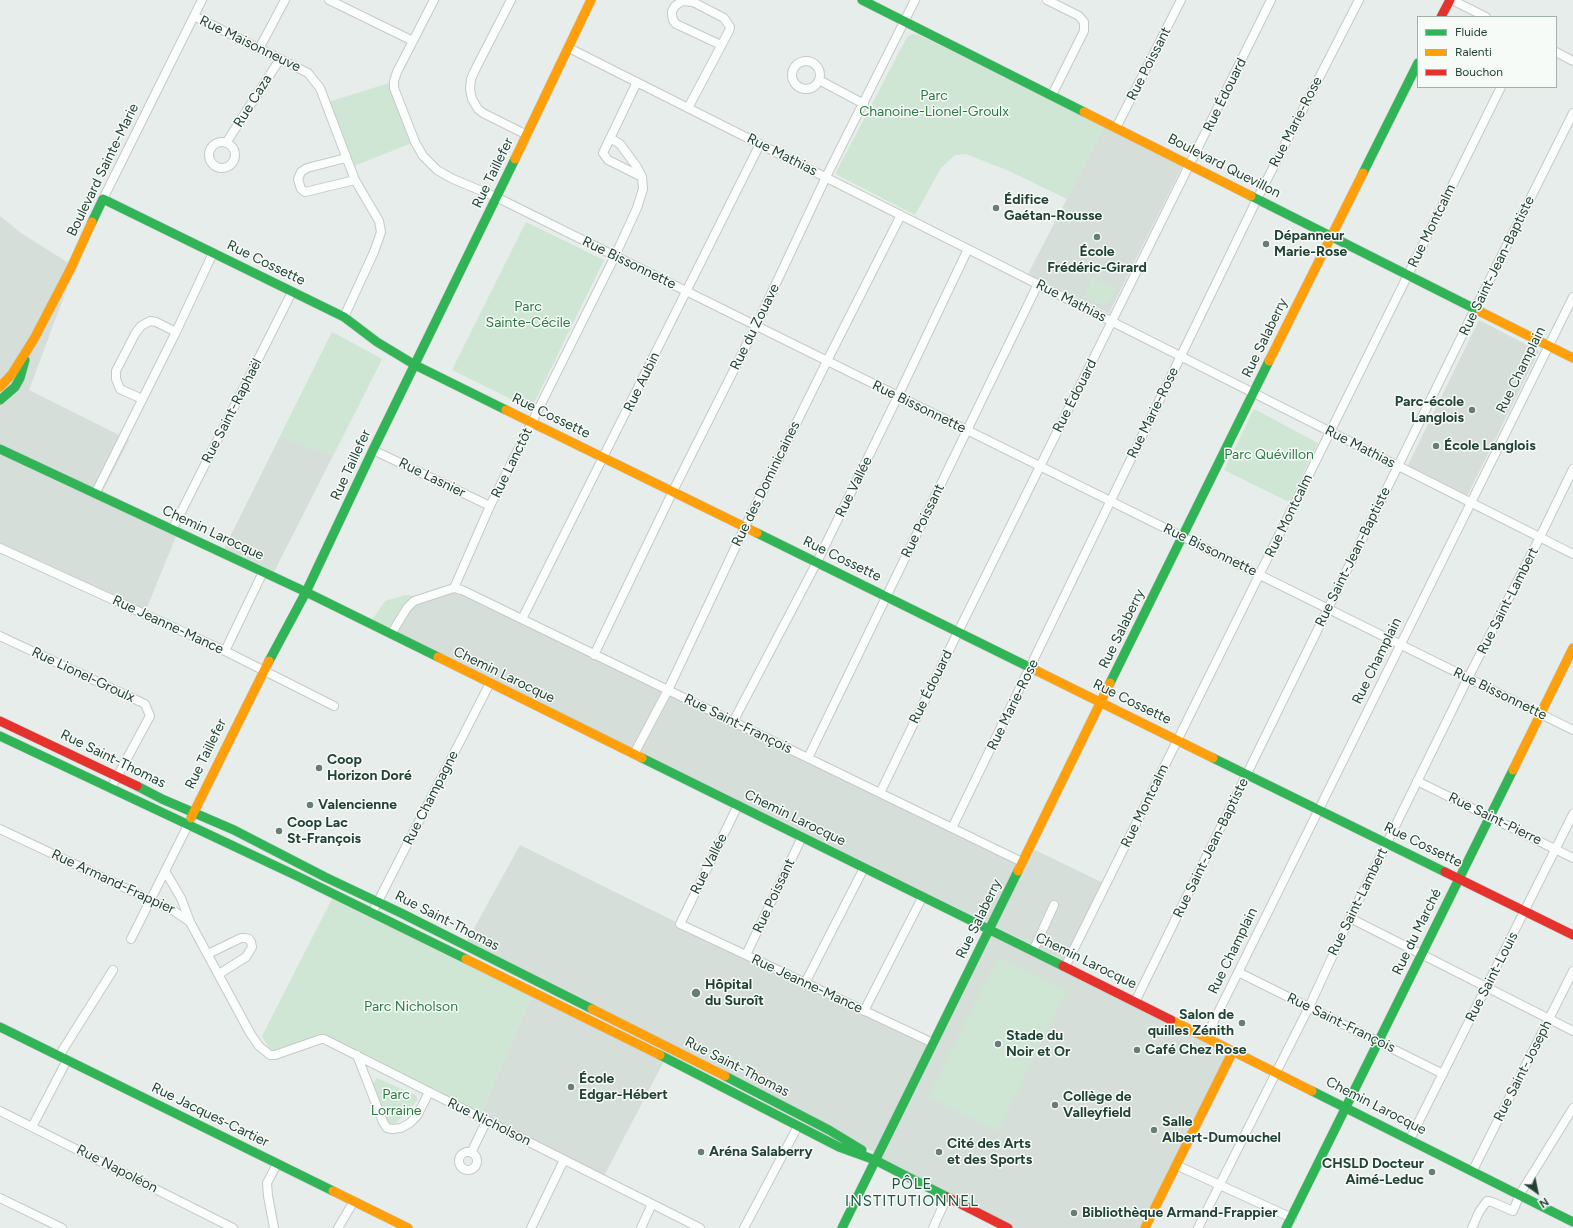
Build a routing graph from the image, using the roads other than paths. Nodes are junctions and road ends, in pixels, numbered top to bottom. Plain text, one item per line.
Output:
1 (202, 0) edge
2 (285, 0) edge
3 (329, 0) edge
4 (434, 0) edge
5 (511, 0) edge
6 (591, 0) edge
7 (862, 0) edge
8 (915, 0) edge
9 (1047, 0) edge
10 (1181, 0) edge
11 (1271, 0) edge
12 (1359, 0) edge
13 (1451, 0) edge
14 (194, 16) junction
15 (1442, 16) edge
16 (1484, 16) edge
17 (906, 22) junction
18 (413, 42) junction
19 (721, 45) junction
20 (569, 48) junction
21 (259, 49) junction
22 (1557, 53) edge
23 (280, 59) junction
24 (1573, 61) edge
25 (1417, 65) edge
26 (819, 80) dead end
27 (638, 82) junction
28 (1501, 88) edge
29 (1052, 95) junction
30 (864, 104) junction
31 (688, 108) junction
32 (1573, 113) edge
33 (1116, 128) junction
34 (527, 135) junction
35 (610, 138) junction
36 (226, 143) dead end
37 (760, 144) junction
38 (346, 158) junction
39 (1190, 165) junction
40 (642, 177) junction
41 (826, 178) junction
42 (355, 180) junction
43 (496, 197) junction
44 (103, 199) junction
45 (1257, 199) junction
46 (901, 215) junction
47 (1331, 236) junction
48 (968, 249) junction
49 (213, 253) junction
50 (615, 256) junction
51 (1408, 275) junction
52 (1038, 284) junction
53 (686, 291) junction
54 (292, 292) junction
55 (1573, 297) edge
56 (1475, 309) junction
57 (344, 317) junction
58 (1113, 322) junction
59 (756, 326) junction
60 (176, 332) junction
61 (1549, 346) junction
62 (27, 352) junction
63 (1180, 356) junction
64 (1573, 358) edge
65 (827, 361) junction
66 (415, 365) junction
67 (0, 387) edge
68 (1254, 393) junction
69 (898, 396) junction
70 (142, 399) junction
71 (0, 400) edge
72 (532, 422) junction
73 (968, 431) junction
74 (1330, 432) junction
75 (0, 449) edge
76 (373, 450) junction
77 (604, 458) junction
78 (1040, 466) junction
79 (1398, 466) junction
80 (1573, 469) edge
81 (673, 492) junction
82 (95, 494) junction
83 (1111, 501) junction
84 (1471, 502) junction
85 (490, 506) junction
86 (745, 527) junction
87 (172, 530) junction
88 (1183, 537) junction
89 (1540, 537) junction
90 (0, 548) edge
91 (1573, 554) edge
92 (817, 562) junction
93 (263, 572) junction
94 (1260, 575) junction
95 (454, 588) junction
96 (306, 592) junction
97 (886, 597) junction
98 (1328, 609) junction
99 (522, 619) junction
100 (958, 632) junction
101 (391, 634) junction
102 (0, 636) edge
103 (1401, 645) junction
104 (1573, 648) edge
105 (225, 650) junction
106 (594, 654) junction
107 (1031, 668) junction
108 (264, 670) junction
109 (1468, 678) junction
110 (490, 683) junction
111 (668, 690) junction
112 (1102, 703) junction
113 (334, 706) dead end
114 (1540, 714) junction
115 (0, 721) edge
116 (733, 722) junction
117 (1573, 730) edge
118 (0, 736) edge
119 (1178, 740) junction
120 (634, 754) junction
121 (808, 758) junction
122 (1247, 774) junction
123 (118, 776) junction
124 (1417, 781) junction
125 (111, 788) junction
126 (880, 793) junction
127 (738, 805) junction
128 (1319, 810) junction
129 (193, 813) junction
130 (1573, 814) edge
131 (1489, 817) junction
132 (188, 825) junction
133 (952, 828) junction
134 (0, 829) edge
135 (802, 837) junction
136 (1387, 843) junction
137 (1556, 849) junction
138 (1573, 858) edge
139 (1022, 862) junction
140 (864, 868) junction
141 (165, 871) junction
142 (1459, 879) junction
143 (923, 896) junction
144 (150, 900) junction
145 (378, 902) junction
146 (1054, 905) dead end
147 (1525, 911) junction
148 (372, 913) junction
149 (1350, 918) junction
150 (190, 922) junction
151 (680, 924) joint
152 (989, 929) junction
153 (1573, 935) edge
154 (131, 939) dead end
155 (1033, 951) junction
156 (208, 954) junction
157 (1421, 954) junction
158 (746, 955) junction
159 (1065, 967) junction
160 (113, 970) dead end
161 (1573, 971) edge
162 (1238, 972) junction
163 (219, 974) junction
164 (537, 982) junction
165 (805, 983) junction
166 (1486, 987) junction
167 (532, 992) junction
168 (1135, 1002) junction
169 (1309, 1007) junction
170 (864, 1011) junction
171 (1549, 1019) junction
172 (0, 1027) edge
173 (1573, 1031) edge
174 (1206, 1037) junction
175 (1378, 1042) junction
176 (933, 1043) junction
177 (1233, 1050) junction
178 (275, 1055) joint
179 (357, 1055) junction
180 (63, 1058) junction
181 (1276, 1072) junction
182 (1443, 1074) junction
183 (429, 1092) junction
184 (1346, 1107) junction
185 (1573, 1108) edge
186 (0, 1111) edge
187 (487, 1120) junction
188 (798, 1126) junction
189 (32, 1127) junction
190 (1410, 1139) junction
191 (472, 1152) dead end
192 (564, 1160) junction
193 (875, 1160) junction
194 (277, 1164) junction
195 (1176, 1165) junction
196 (1473, 1170) junction
197 (1220, 1185) junction
198 (1520, 1194) junction
199 (947, 1197) junction
200 (0, 1198) edge
201 (354, 1201) junction
202 (652, 1204) junction
203 (1292, 1218) junction
204 (1573, 1222) edge
205 (62, 1228) edge
206 (234, 1228) edge
207 (274, 1228) edge
208 (338, 1228) edge
209 (408, 1228) edge
210 (531, 1228) edge
211 (641, 1228) edge
212 (700, 1228) edge
213 (744, 1228) edge
214 (842, 1228) edge
215 (932, 1228) edge
216 (1008, 1228) edge
217 (1145, 1228) edge
218 (1198, 1228) edge
219 (1286, 1228) edge
220 (1472, 1228) edge

1 - 14 street, Boulevard Sainte-Marie
2 - 21 street
3 - 18 street
4 - 18 street, Rue Bissonnette
5 - 34 street
6 - 20 street, Rue Taillefer
7 - 17 street, Boulevard Quevillon
8 - 17 street, Rue du Zouave
9 - 29 street
10 - 33 street, Rue Poissant
11 - 39 street, Rue Édouard
12 - 45 street, Rue Marie-Rose
13 - 15 street
13 - 16 street
14 - 21 street, Rue Maisonneuve
14 - 44 street, Boulevard Sainte-Marie
17 - 29 street, Boulevard Quevillon
17 - 30 street, Rue du Zouave
18 - 43 street, Rue Bissonnette
19 - 19 street
19 - 31 street
20 - 27 street, Rue Mathias
20 - 34 street, Rue Taillefer
21 - 23 street, Rue Maisonneuve
22 - 24 street
23 - 36 street, Rue Caza
23 - 38 street, Rue Maisonneuve
25 - 47 street, Rue Salaberry
26 - 30 street
27 - 31 street, Rue Mathias
27 - 35 street
28 - 51 street, Rue Montcalm
29 - 33 street, Boulevard Quevillon
30 - 41 street, Rue du Zouave
31 - 37 street, Rue Mathias
32 - 56 street, Rue Saint-Jean-Baptiste
33 - 39 street, Boulevard Quevillon
34 - 43 street, Rue Taillefer
35 - 40 street
35 - 40 street
37 - 41 street, Rue Mathias
37 - 53 street, Rue Aubin
38 - 42 street, Rue Maisonneuve
38 - 42 street
39 - 45 street, Boulevard Quevillon
39 - 58 street, Rue Édouard
40 - 50 street, Rue Lanctôt
41 - 46 street, Rue Mathias
41 - 59 street, Rue du Zouave
42 - 57 street, Rue Maisonneuve
43 - 50 street, Rue Bissonnette
43 - 66 street, Rue Taillefer
44 - 49 street, Rue Cossette
44 - 62 street, Boulevard Sainte-Marie
45 - 47 street, Boulevard Quevillon
45 - 63 street, Rue Marie-Rose
46 - 48 street, Rue Mathias
46 - 65 street, Rue des Dominicaines
47 - 51 street, Boulevard Quevillon
47 - 68 street, Rue Salaberry
48 - 52 street, Rue Mathias
48 - 69 street, Rue Vallée
49 - 54 street, Rue Cossette
49 - 60 street
50 - 53 street, Rue Bissonnette
50 - 72 street, Rue Lanctôt
51 - 56 street, Boulevard Quevillon
51 - 74 street, Rue Montcalm
52 - 58 street, Rue Mathias
52 - 73 street, Rue Poissant
53 - 59 street, Rue Bissonnette
53 - 77 street, Rue Aubin
54 - 57 street, Rue Cossette
54 - 87 street, Rue Saint-Raphaël
55 - 61 street, Rue Champlain
56 - 61 street, Boulevard Quevillon
56 - 79 street, Rue Saint-Jean-Baptiste
57 - 66 street, Rue Cossette
58 - 63 street, Rue Mathias
58 - 78 street, Rue Édouard
59 - 65 street, Rue Bissonnette
59 - 81 street, Rue du Zouave
60 - 70 street
60 - 70 street
61 - 64 street, Boulevard Quevillon
61 - 84 street, Rue Champlain
62 - 67 street, Boulevard Sainte-Marie
62 - 71 street, Boulevard Sainte-Marie
63 - 68 street, Rue Mathias
63 - 83 street, Rue Marie-Rose
65 - 69 street, Rue Bissonnette
65 - 86 street, Rue des Dominicaines
66 - 72 street, Rue Cossette
66 - 76 street, Rue Taillefer
68 - 74 street, Rue Mathias
68 - 88 street, Rue Salaberry
69 - 73 street, Rue Bissonnette
69 - 92 street, Rue Vallée
70 - 82 street
72 - 77 street, Rue Cossette
72 - 85 street, Rue Lanctôt
73 - 78 street, Rue Bissonnette
73 - 97 street, Rue Poissant
74 - 79 street, Rue Mathias
74 - 94 street, Rue Montcalm
75 - 82 street, Chemin Larocque
76 - 85 street, Rue Lasnier
76 - 96 street, Rue Taillefer
77 - 81 street, Rue Cossette
77 - 99 street, Rue Aubin
78 - 83 street, Rue Bissonnette
78 - 100 street, Rue Édouard
79 - 84 street, Rue Mathias
79 - 98 street, Rue Saint-Jean-Baptiste
80 - 89 street, Rue Saint-Lambert
81 - 86 street, Rue Cossette
81 - 106 street, Rue du Zouave
82 - 87 street, Chemin Larocque
83 - 88 street, Rue Bissonnette
83 - 107 street, Rue Marie-Rose
84 - 89 street, Rue Mathias
84 - 103 street, Rue Champlain
85 - 95 street, Rue Lanctôt
86 - 92 street, Rue Cossette
86 - 111 street, Rue des Dominicaines
87 - 93 street, Chemin Larocque
88 - 94 street, Rue Bissonnette
88 - 112 street, Rue Salaberry
89 - 91 street, Rue Mathias
89 - 109 street, Rue Saint-Lambert
90 - 105 street, Rue Jeanne-Mance
92 - 97 street, Rue Cossette
92 - 116 street, Rue Vallée
93 - 96 street, Chemin Larocque
93 - 105 street
94 - 98 street, Rue Bissonnette
94 - 119 street, Rue Montcalm
95 - 99 street, Rue Saint-François
95 - 101 street
96 - 101 street, Chemin Larocque
96 - 108 street, Rue Taillefer
97 - 100 street, Rue Cossette
97 - 121 street, Rue Poissant
98 - 103 street, Rue Bissonnette
98 - 122 street, Rue Saint-Jean-Baptiste
99 - 106 street, Rue Saint-François
100 - 107 street, Rue Cossette
100 - 126 street, Rue Édouard
101 - 110 street, Chemin Larocque
102 - 123 street, Rue Lionel-Groulx
103 - 109 street, Rue Bissonnette
103 - 128 street, Rue Champlain
104 - 114 street, Rue du Marché
105 - 108 street, Rue Jeanne-Mance
106 - 111 street, Rue Saint-François
107 - 112 street, Rue Cossette
107 - 133 street, Rue Marie-Rose
108 - 113 street, Rue Jeanne-Mance
108 - 129 street, Rue Taillefer
109 - 114 street, Rue Bissonnette
109 - 124 street, Rue Saint-Lambert
110 - 120 street, Chemin Larocque
110 - 145 street, Rue Champagne
111 - 116 street, Rue Saint-François
111 - 120 street, Rue des Dominicaines
112 - 119 street, Rue Cossette
112 - 139 street, Rue Salaberry
114 - 117 street, Rue Bissonnette
114 - 131 street, Rue du Marché
115 - 123 street, Rue Saint-Thomas
116 - 121 street, Rue Saint-François
118 - 125 street, Rue Saint-Thomas
119 - 122 street, Rue Cossette
119 - 159 street, Rue Montcalm
120 - 127 street, Chemin Larocque
121 - 126 street, Rue Saint-François
122 - 128 street, Rue Cossette
122 - 168 street, Rue Saint-Jean-Baptiste
123 - 125 street, Rue Lionel-Groulx
123 - 129 street, Rue Saint-Thomas
124 - 131 street, Rue Saint-Pierre
124 - 136 street, Rue Saint-Lambert
125 - 132 street, Rue Saint-Thomas
126 - 133 street, Rue Saint-François
127 - 135 street, Chemin Larocque
127 - 151 street, Rue Vallée
128 - 136 street, Rue Cossette
128 - 162 street, Rue Champlain
129 - 132 street, Rue Taillefer
129 - 145 street, Rue Saint-Thomas
130 - 137 street, Rue Saint-Louis
131 - 137 street, Rue Saint-Pierre
131 - 142 street, Rue du Marché
132 - 141 street, Rue Taillefer
132 - 148 street, Rue Saint-Thomas
133 - 139 street, Rue Saint-François
134 - 144 street, Rue Armand-Frappier
135 - 140 street, Chemin Larocque
135 - 158 street, Rue Poissant
136 - 142 street, Rue Cossette
136 - 149 street, Rue Saint-Lambert
137 - 138 street, Rue Saint-Pierre
137 - 147 street, Rue Saint-Louis
139 - 152 street, Rue Salaberry
140 - 143 street, Chemin Larocque
140 - 165 street
141 - 144 street, Rue Taillefer
141 - 150 street
142 - 147 street, Rue Cossette
142 - 157 street, Rue du Marché
143 - 152 street, Chemin Larocque
143 - 170 street
144 - 150 street, Rue Armand-Frappier
144 - 154 street, Rue Taillefer
145 - 148 street, Rue Champagne
145 - 164 street, Rue Saint-Thomas
146 - 155 street
147 - 153 street, Rue Cossette
147 - 166 street, Rue Saint-Louis
148 - 167 street, Rue Saint-Thomas
149 - 157 street
149 - 169 street, Rue Saint-Lambert
150 - 156 street, Rue Armand-Frappier
151 - 158 street, Rue Jeanne-Mance
152 - 155 street, Chemin Larocque
152 - 176 street, Rue Salaberry
155 - 159 street, Chemin Larocque
156 - 163 street, Rue Armand-Frappier
156 - 163 street
157 - 166 street
157 - 175 street, Rue du Marché
158 - 165 street, Rue Jeanne-Mance
159 - 168 street, Chemin Larocque
160 - 180 street
161 - 171 street, Rue Saint-Joseph
162 - 169 street, Rue Saint-François
162 - 174 street, Rue Champlain
163 - 178 street, Rue Armand-Frappier
164 - 167 street
164 - 193 street, Rue Saint-Thomas
165 - 170 street, Rue Jeanne-Mance
166 - 171 street
166 - 182 street, Rue Saint-Louis
167 - 188 street, Rue Saint-Thomas
168 - 174 street, Chemin Larocque
169 - 175 street, Rue Saint-François
169 - 181 street, Rue Saint-Lambert
170 - 176 street, Rue Jeanne-Mance
171 - 173 street
171 - 196 street, Rue Saint-Joseph
172 - 180 street, Rue Jacques-Cartier
174 - 177 street, Chemin Larocque
175 - 182 street, Rue Saint-François
175 - 184 street, Rue du Marché
176 - 193 street, Rue Salaberry
177 - 181 street, Chemin Larocque
177 - 195 street
178 - 179 street, Rue Nicholson
179 - 183 street, Rue Nicholson
179 - 183 street
180 - 189 street
180 - 194 street, Rue Jacques-Cartier
181 - 184 street, Chemin Larocque
181 - 197 street, Rue Saint-Lambert
182 - 190 street, Rue Saint-Louis
183 - 187 street, Rue Nicholson
184 - 190 street, Chemin Larocque
184 - 203 street, Rue du Marché
185 - 198 street
186 - 189 street, Rue Napoléon
187 - 191 street
187 - 192 street, Rue Nicholson
188 - 193 street, Rue Saint-Thomas
188 - 213 street
189 - 206 street, Rue Napoléon
190 - 196 street, Chemin Larocque
192 - 202 street, Rue Nicholson
192 - 210 street
193 - 199 street, Rue Saint-Thomas
193 - 214 street, Rue Salaberry
194 - 201 street, Rue Jacques-Cartier
194 - 207 street
195 - 197 street
195 - 217 street
196 - 198 street, Chemin Larocque
197 - 203 street
197 - 218 street, Rue Saint-Lambert
198 - 204 street, Chemin Larocque
198 - 220 street
199 - 215 street
199 - 216 street, Rue Saint-Thomas
200 - 205 street
201 - 208 street
201 - 209 street, Rue Jacques-Cartier
202 - 211 street
202 - 212 street, Rue Nicholson
203 - 219 street, Rue du Marché

